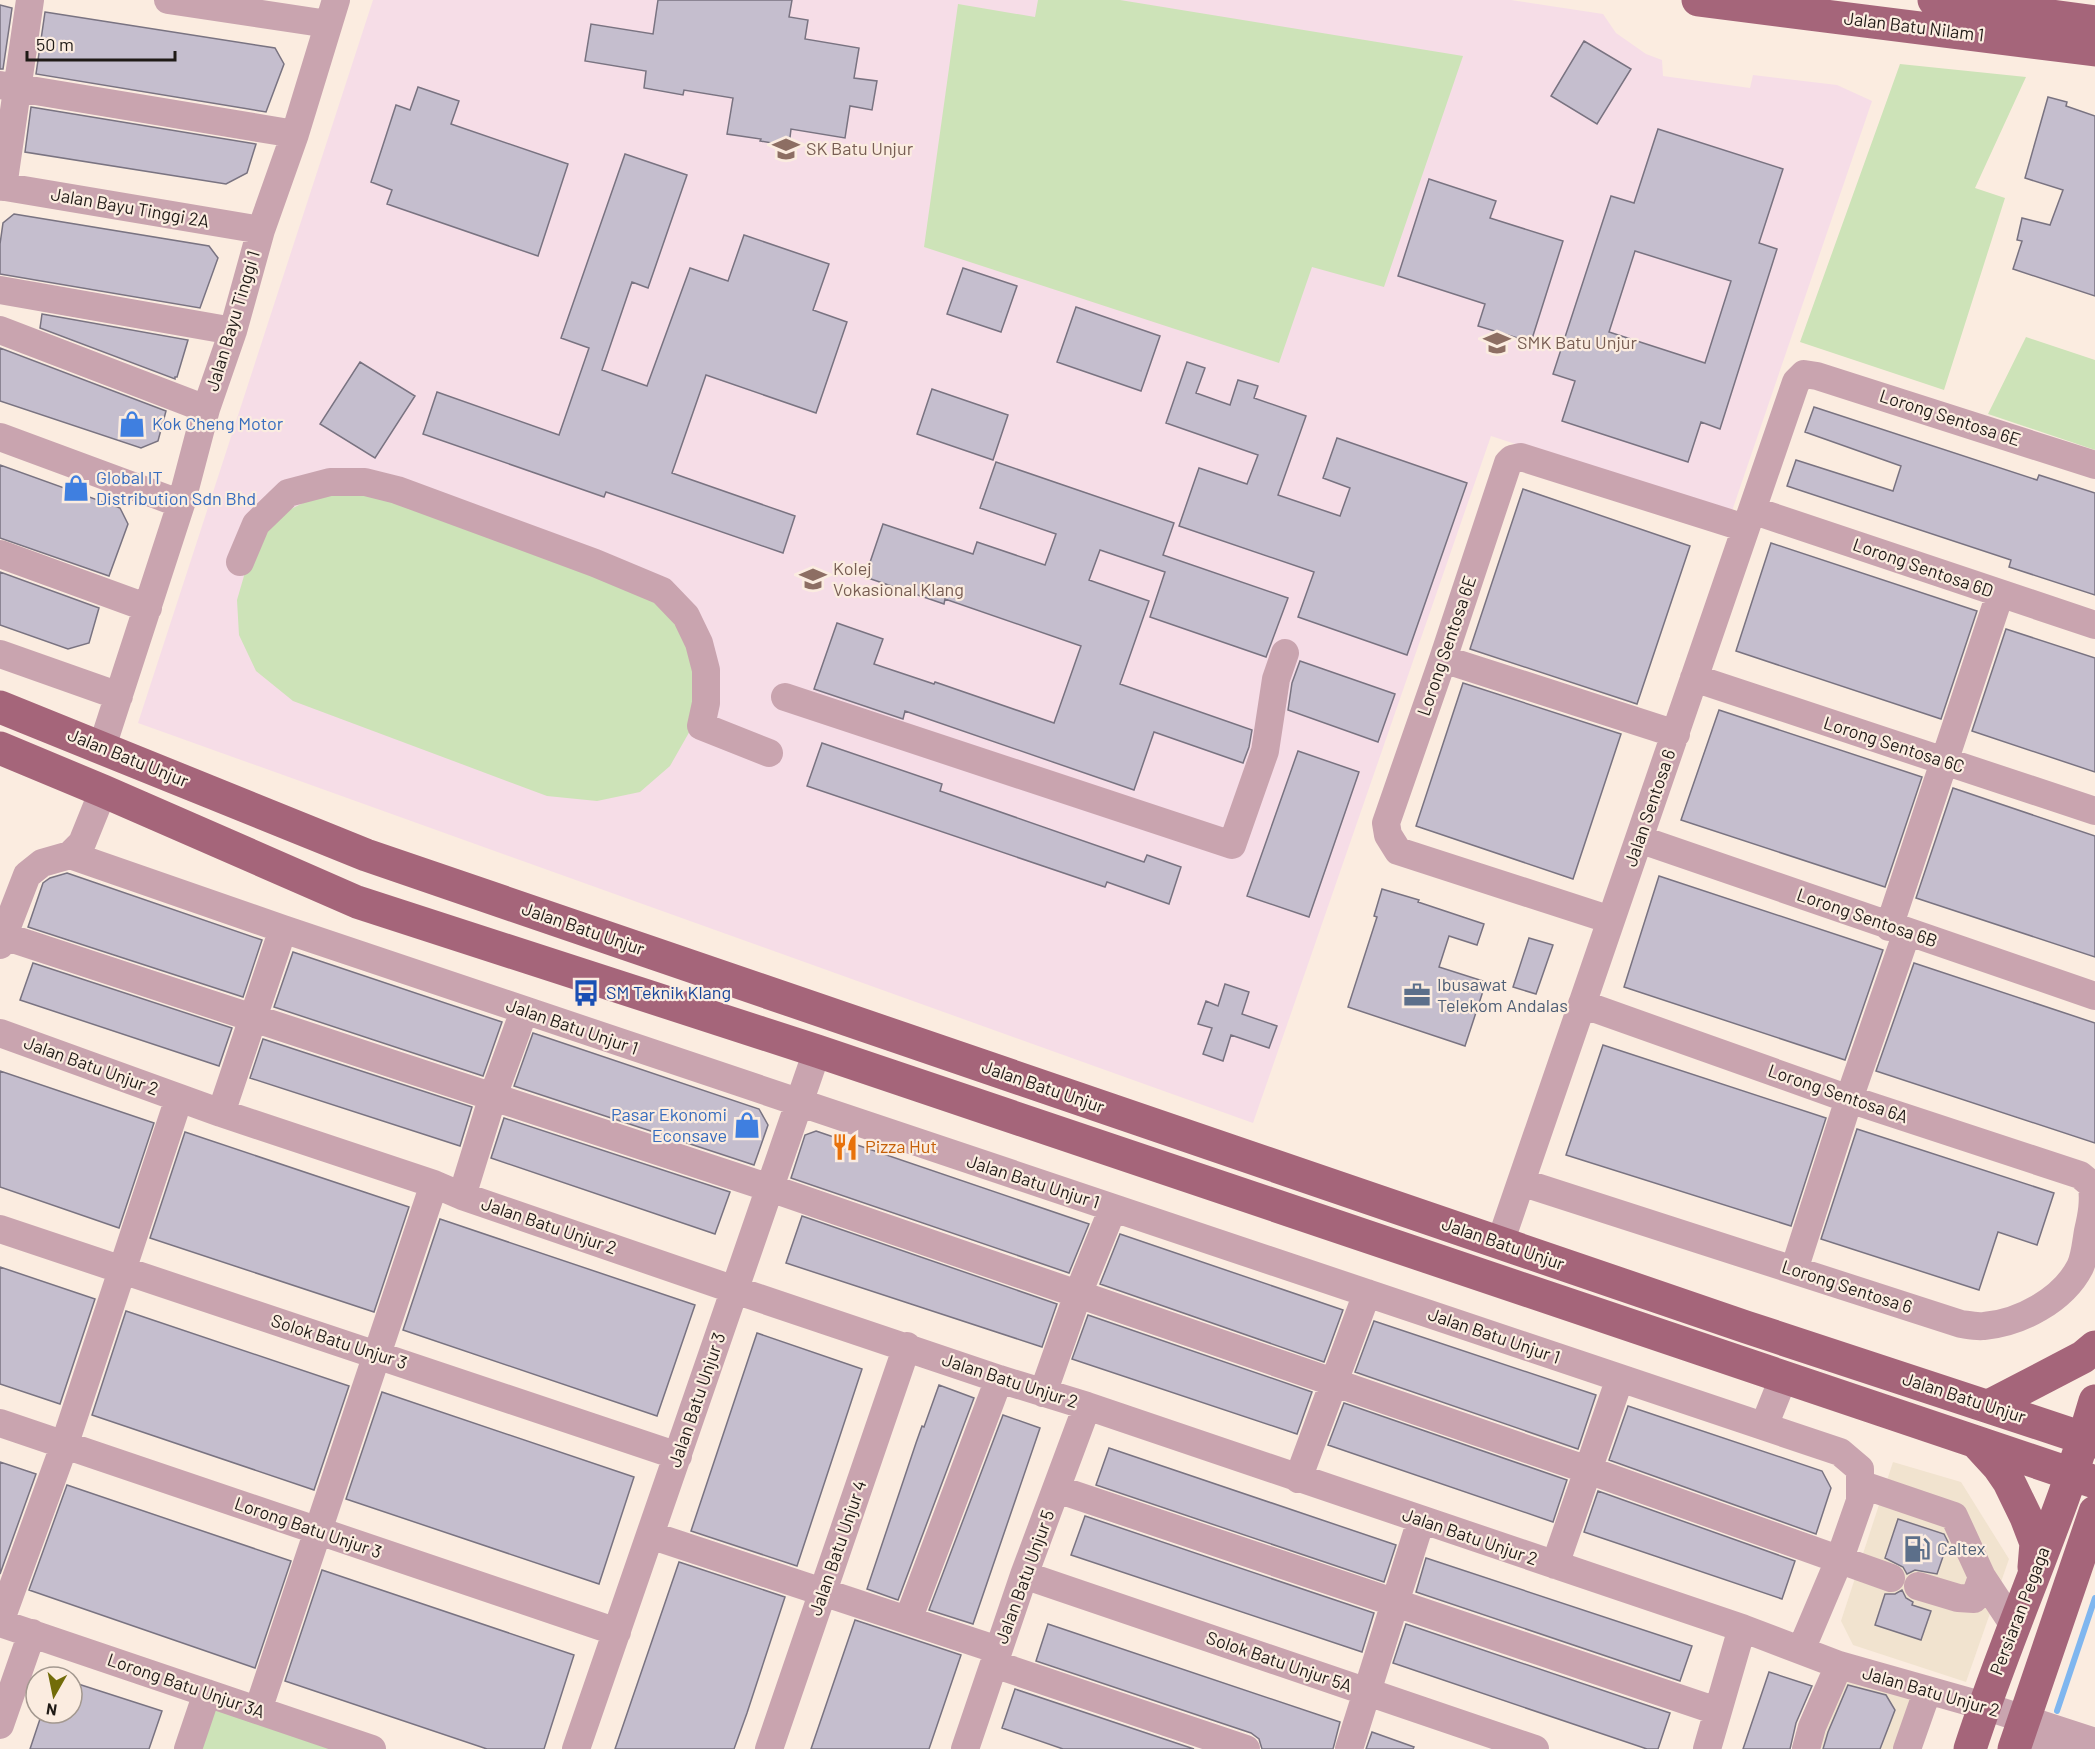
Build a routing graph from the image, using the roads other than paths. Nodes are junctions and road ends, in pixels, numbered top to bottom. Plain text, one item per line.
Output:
1 (30, 0) edge
2 (168, 0) edge
3 (1698, 0) edge
4 (1935, 0) edge
5 (332, 12) edge
6 (2095, 22) edge
7 (2095, 51) edge
8 (8, 86) edge
9 (295, 134) junction
10 (2, 186) edge
11 (261, 230) junction
12 (0, 290) edge
13 (0, 330) edge
14 (233, 331) junction
15 (1804, 374) joint
16 (206, 409) junction
17 (0, 437) edge
18 (2095, 465) edge
19 (182, 504) junction
20 (1748, 519) junction
21 (0, 554) edge
22 (240, 562) dead end
23 (2000, 594) junction
24 (148, 608) junction
25 (2095, 625) edge
26 (1285, 653) dead end
27 (0, 654) edge
28 (1443, 659) junction
29 (1694, 678) junction
30 (119, 696) junction
31 (785, 698) dead end
32 (0, 707) edge
33 (1676, 734) junction
34 (102, 747) junction
35 (0, 748) edge
36 (769, 753) dead end
37 (1944, 762) junction
38 (103, 791) junction
39 (2095, 811) edge
40 (1639, 839) junction
41 (70, 855) junction
42 (1611, 920) junction
43 (283, 929) junction
44 (1898, 929) junction
45 (2, 940) edge
46 (2095, 996) edge
47 (792, 1001) junction
48 (1582, 1004) junction
49 (524, 1011) junction
50 (254, 1017) junction
51 (0, 1033) edge
52 (817, 1051) junction
53 (493, 1096) junction
54 (179, 1098) junction
55 (1849, 1099) junction
56 (799, 1103) junction
57 (221, 1113) junction
58 (1521, 1182) junction
59 (434, 1184) junction
60 (2091, 1185) joint
61 (770, 1188) junction
62 (462, 1196) junction
63 (1113, 1208) junction
64 (0, 1229) edge
65 (1500, 1243) junction
66 (122, 1270) junction
67 (1794, 1270) junction
68 (735, 1290) junction
69 (1366, 1293) junction
70 (1078, 1294) junction
71 (907, 1347) junction
72 (2095, 1347) edge
73 (378, 1355) junction
74 (1784, 1376) junction
75 (1620, 1378) junction
76 (999, 1379) junction
77 (1333, 1384) junction
78 (1043, 1392) junction
79 (2095, 1401) edge
80 (1087, 1406) junction
81 (1989, 1406) junction
82 (0, 1423) edge
83 (1764, 1426) junction
84 (2090, 1440) edge
85 (1974, 1441) junction
86 (64, 1446) junction
87 (678, 1456) junction
88 (1588, 1470) junction
89 (2084, 1478) edge
90 (1298, 1479) junction
91 (1860, 1484) junction
92 (1057, 1489) junction
93 (2095, 1512) edge
94 (1421, 1520) junction
95 (319, 1532) junction
96 (650, 1535) junction
97 (1840, 1558) junction
98 (2095, 1559) edge
99 (1555, 1565) junction
100 (1024, 1575) junction
101 (1982, 1577) junction
102 (1891, 1578) dead end
103 (2033, 1578) junction
104 (1918, 1586) dead end
105 (2068, 1589) junction
106 (823, 1592) junction
107 (1395, 1604) junction
108 (908, 1620) junction
109 (0, 1622) edge
110 (2014, 1627) junction
111 (1742, 1628) junction
112 (617, 1632) junction
113 (32, 1633) junction
114 (1801, 1650) junction
115 (996, 1657) junction
116 (1839, 1665) junction
117 (1367, 1692) junction
118 (1927, 1692) junction
119 (207, 1693) junction
120 (1984, 1707) junction
121 (258, 1710) junction
122 (1717, 1712) junction
123 (0, 1725) edge
124 (2019, 1739) edge
125 (2074, 1744) edge
126 (188, 1749) edge
127 (372, 1749) edge
128 (576, 1749) edge
129 (770, 1749) edge
130 (965, 1749) edge
131 (1246, 1749) edge
132 (1349, 1749) edge
133 (1535, 1749) edge
134 (1707, 1749) edge
135 (1806, 1749) edge
136 (1907, 1749) edge
137 (1970, 1749) edge

1 - 8 street
2 - 5 street
3 - 7 main road, Jalan Batu Nilam 1
4 - 6 main road, Jalan Batu Nilam 1
5 - 9 street, Jalan Bayu Tinggi 1
8 - 9 street
8 - 10 street
9 - 11 street, Jalan Bayu Tinggi 1
10 - 11 street, Jalan Bayu Tinggi 2A
11 - 14 street, Jalan Bayu Tinggi 1
12 - 14 street
13 - 16 street
14 - 16 street, Jalan Bayu Tinggi 1
15 - 18 street, Lorong Sentosa 6E
15 - 20 street, Jalan Sentosa 6
16 - 19 street, Jalan Bayu Tinggi 1
17 - 19 street
19 - 24 street, Jalan Bayu Tinggi 1
20 - 23 street, Lorong Sentosa 6D
20 - 28 street, Lorong Sentosa 6E
20 - 29 street, Jalan Sentosa 6
21 - 24 street
22 - 36 street
23 - 25 street, Lorong Sentosa 6D
23 - 37 street
24 - 30 street, Jalan Bayu Tinggi 1
26 - 31 street
27 - 30 street
28 - 33 street
28 - 42 street, Lorong Sentosa 6E
29 - 33 street, Jalan Sentosa 6
29 - 37 street, Lorong Sentosa 6C
30 - 34 street, Jalan Bayu Tinggi 1
32 - 34 main road, Jalan Batu Unjur
33 - 40 street, Jalan Sentosa 6
34 - 47 main road, Jalan Batu Unjur
35 - 38 main road, Jalan Batu Unjur
37 - 39 street, Lorong Sentosa 6C
37 - 44 street
38 - 41 street
38 - 52 main road, Jalan Batu Unjur
40 - 42 street, Jalan Sentosa 6
40 - 44 street, Lorong Sentosa 6B
41 - 43 street, Jalan Batu Unjur 1
41 - 45 street
42 - 48 street, Jalan Sentosa 6
43 - 49 street, Jalan Batu Unjur 1
43 - 50 street
44 - 46 street, Lorong Sentosa 6B
44 - 55 street
45 - 50 street
47 - 52 main road
47 - 65 main road, Jalan Batu Unjur
48 - 55 street, Lorong Sentosa 6A
48 - 58 street, Jalan Sentosa 6
49 - 53 street
49 - 56 street, Jalan Batu Unjur 1
50 - 53 street
50 - 57 street
51 - 54 street, Jalan Batu Unjur 2
52 - 56 street, Jalan Batu Unjur 3
52 - 74 main road, Jalan Batu Unjur
53 - 61 street
53 - 62 street
54 - 57 street, Jalan Batu Unjur 2
54 - 66 street
55 - 60 street, Lorong Sentosa 6A
55 - 67 street
56 - 61 street, Jalan Batu Unjur 3
56 - 63 street, Jalan Batu Unjur 1
57 - 59 street, Jalan Batu Unjur 2
58 - 65 street, Jalan Sentosa 6
58 - 67 street, Lorong Sentosa 6
59 - 62 street, Jalan Batu Unjur 2
59 - 73 street
60 - 67 street, Lorong Sentosa 6
61 - 68 street, Jalan Batu Unjur 3
61 - 70 street
62 - 68 street, Jalan Batu Unjur 2
63 - 69 street, Jalan Batu Unjur 1
63 - 70 street
64 - 66 street, Solok Batu Unjur 3
65 - 81 main road, Jalan Batu Unjur
66 - 73 street, Solok Batu Unjur 3
66 - 86 street
68 - 71 street, Jalan Batu Unjur 2
68 - 87 street, Jalan Batu Unjur 3
69 - 75 street, Jalan Batu Unjur 1
69 - 77 street
70 - 77 street
70 - 78 street
71 - 76 street, Jalan Batu Unjur 2
71 - 106 street, Jalan Batu Unjur 4
72 - 81 main road
73 - 87 street, Solok Batu Unjur 3
73 - 95 street
74 - 83 street
74 - 85 main road, Jalan Batu Unjur
75 - 83 street, Jalan Batu Unjur 1
75 - 88 street
76 - 78 street, Jalan Batu Unjur 2
76 - 108 street
77 - 88 street
77 - 90 street
78 - 80 street, Jalan Batu Unjur 2
79 - 84 main road, Persiaran Pegaga
80 - 90 street, Jalan Batu Unjur 2
80 - 92 street, Jalan Batu Unjur 5
81 - 84 main road, Jalan Batu Unjur
82 - 86 street, Lorong Batu Unjur 3
83 - 91 street, Jalan Batu Unjur 1
84 - 89 main road, Persiaran Pegaga
85 - 89 main road, Jalan Batu Unjur
85 - 103 main road
86 - 95 street, Lorong Batu Unjur 3
86 - 109 street
87 - 96 street, Jalan Batu Unjur 3
88 - 97 street
88 - 99 street
89 - 103 main road, Persiaran Pegaga
90 - 94 street, Jalan Batu Unjur 2
91 - 97 street
91 - 101 street
92 - 100 street, Jalan Batu Unjur 5
92 - 107 street
93 - 105 main road, Persiaran Pegaga
94 - 99 street, Jalan Batu Unjur 2
94 - 107 street
95 - 112 street, Lorong Batu Unjur 3
95 - 121 street
96 - 106 street
96 - 112 street, Jalan Batu Unjur 3
97 - 102 street
97 - 114 street
98 - 105 main road
99 - 111 street, Jalan Batu Unjur 2
100 - 115 street, Jalan Batu Unjur 5
100 - 117 street, Solok Batu Unjur 5A
101 - 104 street
101 - 110 street
103 - 110 main road, Persiaran Pegaga
105 - 124 main road, Persiaran Pegaga
106 - 108 street
106 - 129 street, Jalan Batu Unjur 4
107 - 117 street
107 - 122 street
108 - 115 street
109 - 113 street, Lorong Batu Unjur 3A
110 - 120 main road, Persiaran Pegaga
111 - 114 street, Jalan Batu Unjur 2
111 - 122 street
112 - 128 street, Jalan Batu Unjur 3
113 - 119 street, Lorong Batu Unjur 3A
113 - 123 street
114 - 116 street, Jalan Batu Unjur 2
115 - 130 street, Jalan Batu Unjur 5
115 - 131 street
116 - 118 street, Jalan Batu Unjur 2
116 - 135 street
117 - 132 street
117 - 133 street, Solok Batu Unjur 5A
118 - 120 street, Jalan Batu Unjur 2
118 - 136 street
119 - 121 street, Lorong Batu Unjur 3A
119 - 126 street
120 - 124 street, Jalan Batu Unjur 2
120 - 137 main road, Persiaran Pegaga
121 - 127 street, Lorong Batu Unjur 3A
122 - 134 street
124 - 125 street, Jalan Batu Unjur 2

